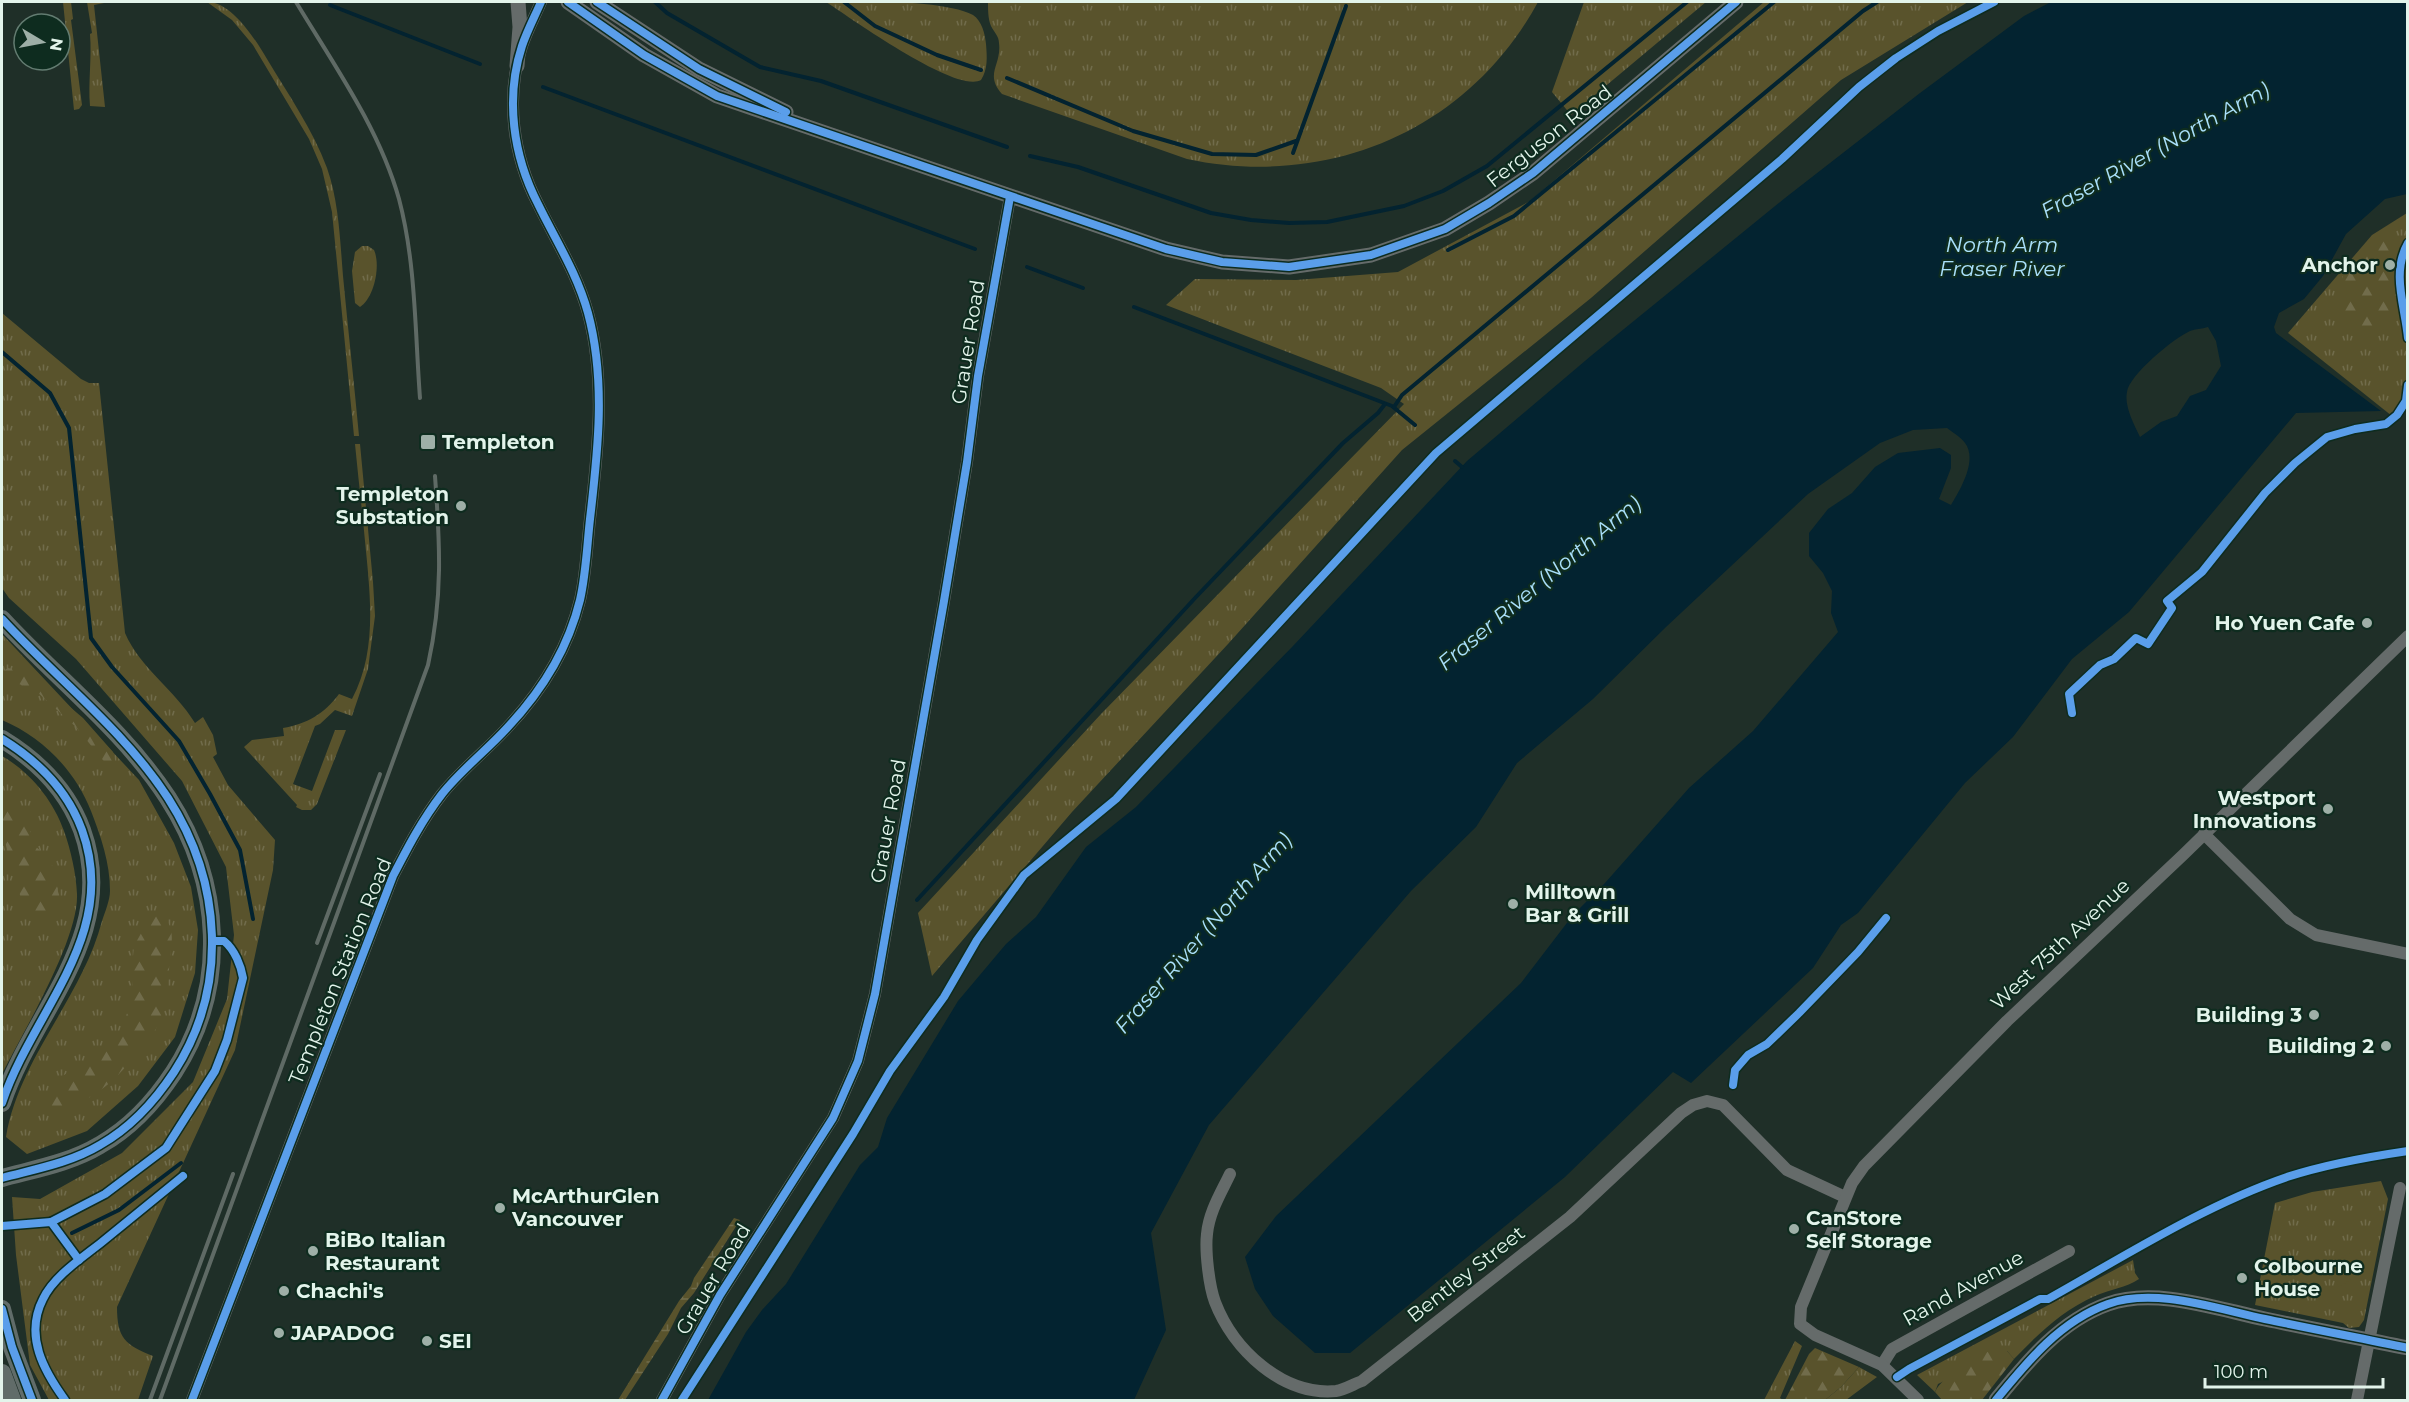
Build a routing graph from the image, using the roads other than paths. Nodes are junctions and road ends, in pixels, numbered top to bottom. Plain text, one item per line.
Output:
1 (518, 2) edge
2 (542, 2) edge
3 (568, 2) edge
4 (597, 2) edge
5 (606, 2) edge
6 (1736, 2) edge
7 (634, 27) junction
8 (517, 66) junction
9 (849, 140) junction
10 (1010, 198) junction
11 (2, 619) edge
12 (2408, 636) edge
13 (2, 739) edge
14 (2204, 834) junction
15 (2408, 954) edge
16 (2, 1103) edge
17 (1230, 1174) dead end
18 (6, 1175) edge
19 (2400, 1188) dead end
20 (1845, 1197) junction
21 (2068, 1251) dead end
22 (2, 1310) edge
23 (2369, 1340) junction
24 (2408, 1348) edge
25 (1882, 1365) junction
26 (2, 1373) edge
27 (12, 1401) edge
28 (32, 1401) edge
29 (192, 1401) edge
30 (662, 1401) edge
31 (1918, 1401) edge
32 (1996, 1401) edge
33 (2357, 1401) edge

1 - 8 street
2 - 8 street, Templeton Station Road
3 - 9 street
4 - 7 street
5 - 7 street
6 - 10 street, Ferguson Road
7 - 9 street
8 - 29 street, Templeton Station Road
9 - 10 street, Ferguson Road
10 - 30 street, Grauer Road
11 - 18 main road
12 - 14 street, West 75th Avenue
13 - 16 main road
14 - 15 street
14 - 20 street, West 75th Avenue
17 - 20 street, Bentley Street
19 - 23 street
20 - 25 street, West 75th Avenue
21 - 25 street, Rand Avenue
22 - 28 main road
23 - 24 street
23 - 32 street
23 - 33 street
25 - 31 street
26 - 27 main road

